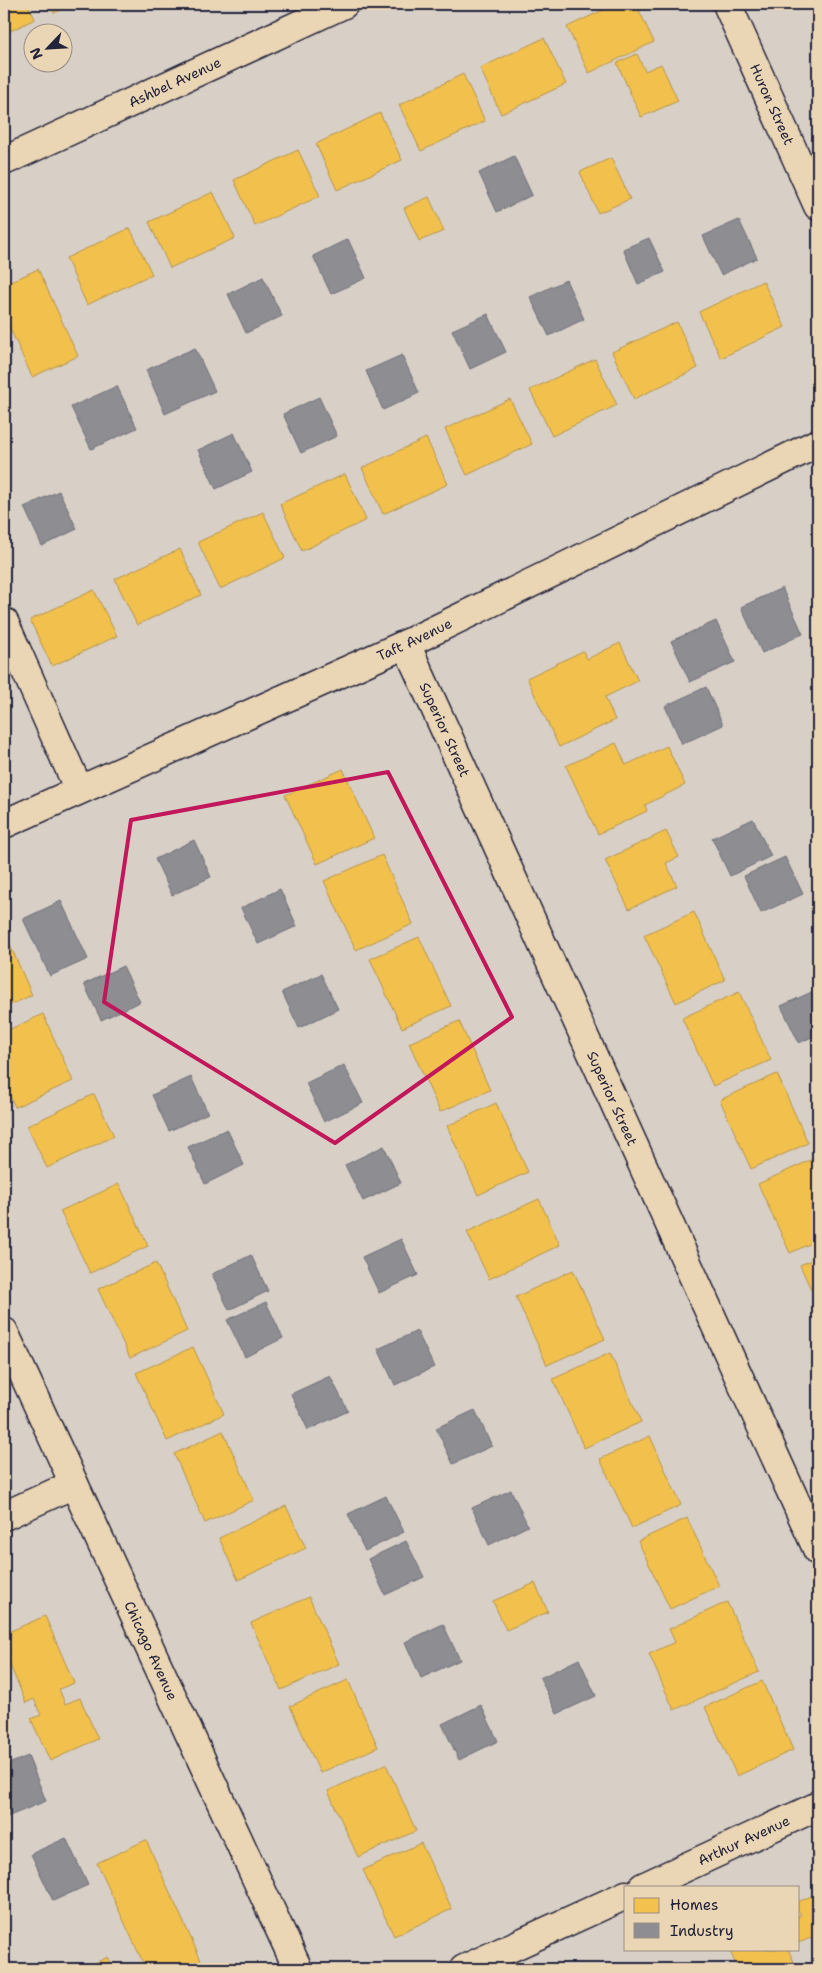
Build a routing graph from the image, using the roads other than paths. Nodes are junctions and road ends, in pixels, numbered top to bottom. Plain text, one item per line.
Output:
1 (344, 4) edge
2 (726, 4) edge
3 (4, 161) edge
4 (818, 206) edge
5 (818, 443) edge
6 (4, 622) edge
7 (406, 644) junction
8 (78, 790) junction
9 (4, 824) edge
10 (4, 1332) edge
11 (74, 1484) junction
12 (4, 1516) edge
13 (818, 1551) edge
14 (818, 1806) edge
15 (645, 1886) edge
16 (624, 1895) edge
17 (298, 1969) edge
18 (464, 1969) edge

1 - 3 street, Ashbel Avenue
2 - 4 street, Huron Street
5 - 7 street, Taft Avenue
6 - 8 street
7 - 8 street, Taft Avenue
7 - 13 street, Superior Street
8 - 9 street, Taft Avenue
10 - 11 street, Chicago Avenue
11 - 12 street
11 - 17 street, Chicago Avenue
14 - 15 street, Arthur Avenue
16 - 18 street

